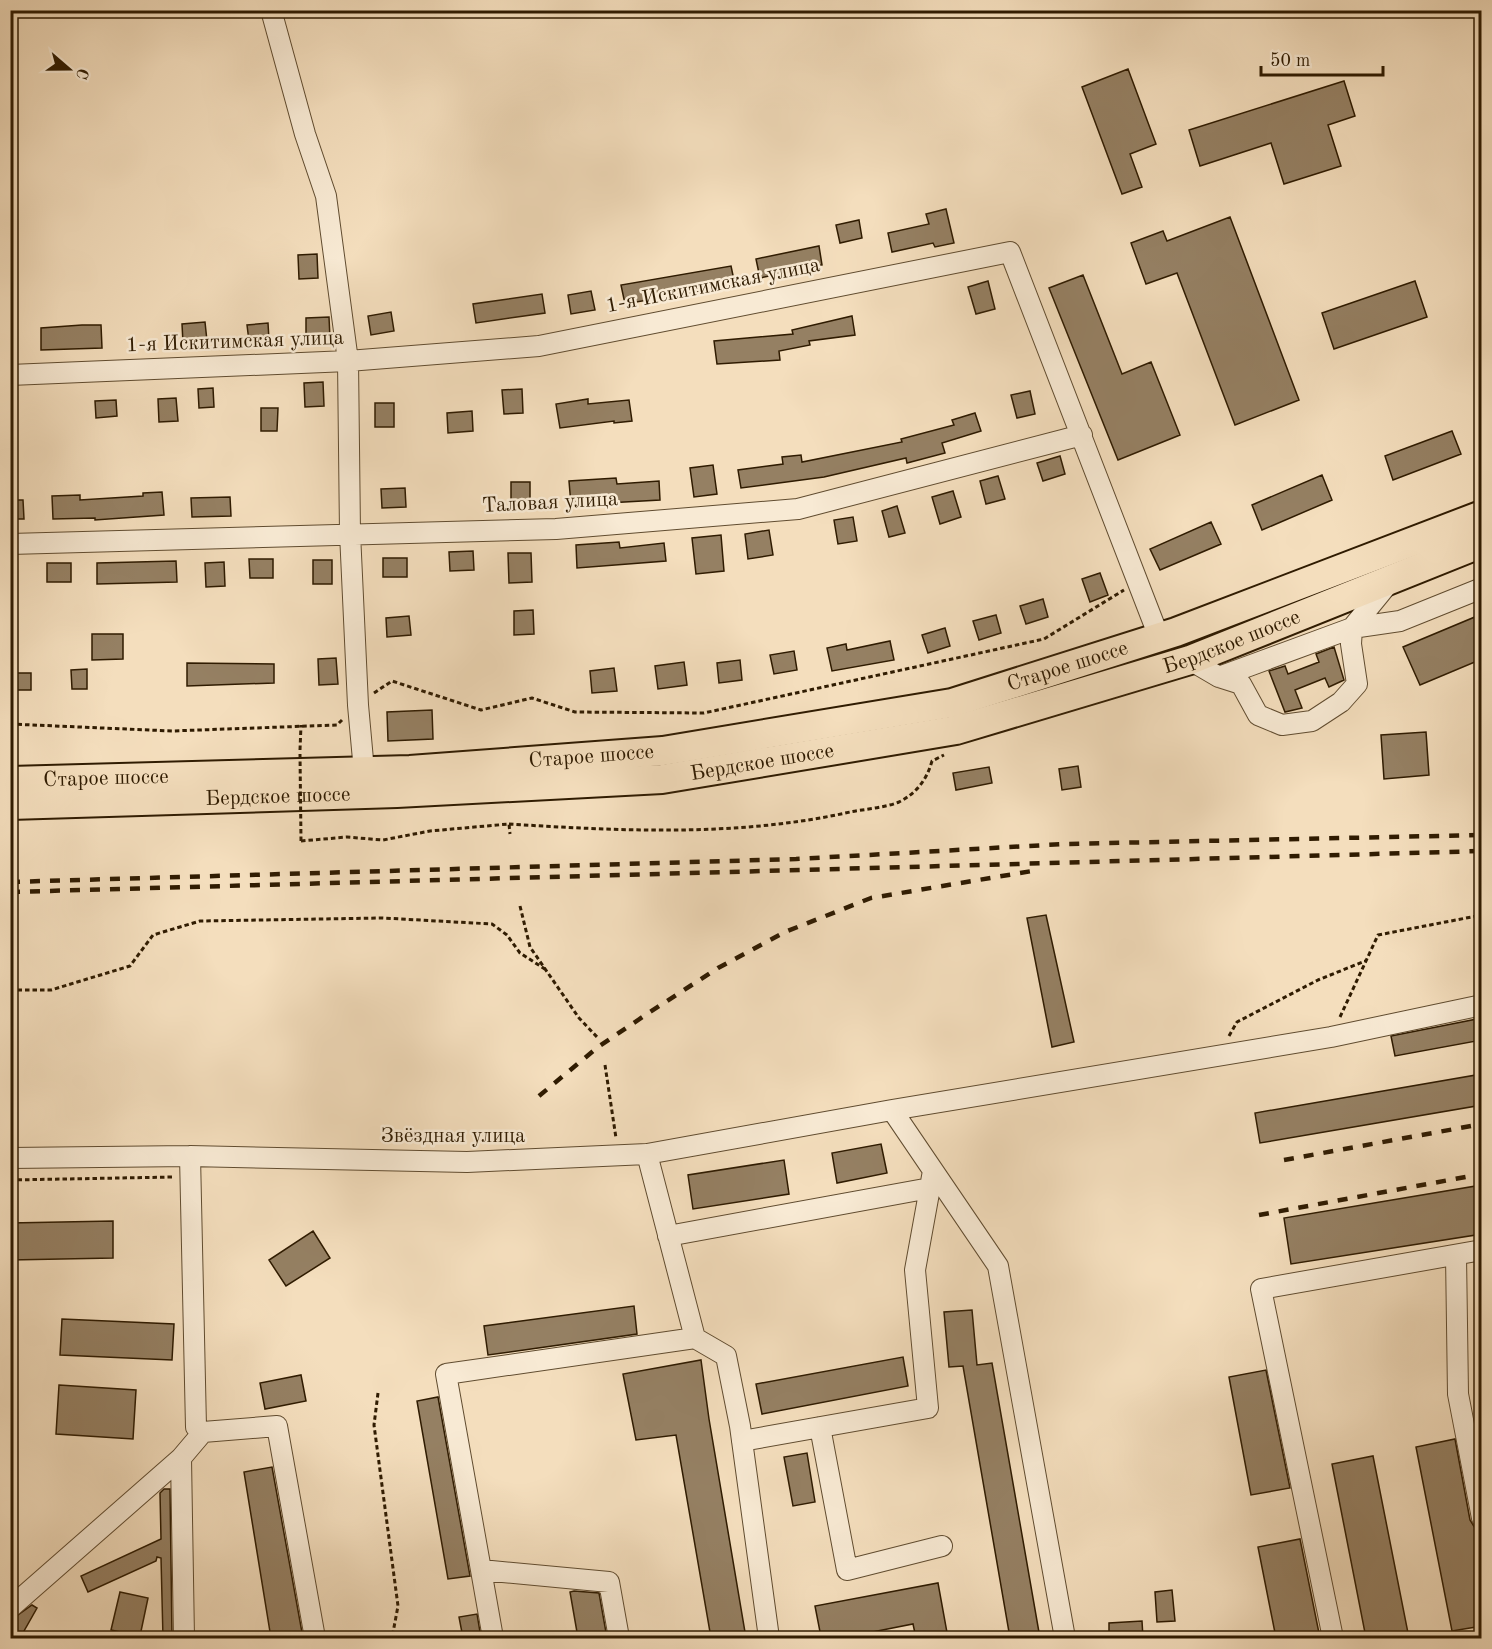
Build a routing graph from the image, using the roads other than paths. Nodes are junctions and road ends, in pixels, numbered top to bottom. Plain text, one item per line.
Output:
1 (271, 10) edge
2 (348, 362) junction
3 (10, 375) edge
4 (1083, 435) junction
5 (1482, 515) edge
6 (350, 533) junction
7 (1482, 543) edge
8 (10, 544) edge
9 (1391, 581) junction
10 (1482, 588) edge
11 (1352, 628) junction
12 (1159, 637) junction
13 (1190, 660) junction
14 (1219, 677) junction
15 (364, 771) junction
16 (10, 782) edge
17 (10, 805) edge
18 (1482, 1005) edge
19 (892, 1110) junction
20 (647, 1154) junction
21 (190, 1156) junction
22 (10, 1158) edge
23 (932, 1179) junction
24 (668, 1236) junction
25 (1482, 1250) edge
26 (1456, 1255) junction
27 (695, 1338) junction
28 (820, 1427) junction
29 (203, 1432) junction
30 (742, 1441) junction
31 (181, 1458) junction
32 (1482, 1518) edge
33 (942, 1546) dead end
34 (481, 1570) junction
35 (10, 1608) edge
36 (184, 1638) edge
37 (315, 1638) edge
38 (494, 1638) edge
39 (619, 1638) edge
40 (769, 1638) edge
41 (1065, 1638) edge
42 (1333, 1638) edge

1 - 2 street
2 - 3 street, 1-я Искитимская улица
2 - 4 street, 1-я Искитимская улица
2 - 6 street
4 - 6 street, Таловая улица
4 - 12 street, 1-я Искитимская улица
5 - 12 highway, Бердское шоссе
6 - 8 street, Таловая улица
6 - 15 street
7 - 9 highway, Бердское шоссе
9 - 11 street
9 - 13 highway, Бердское шоссе
10 - 11 street
11 - 14 street
11 - 14 street
12 - 15 highway, Старое шоссе
13 - 14 street
13 - 17 highway, Бердское шоссе
15 - 16 highway, Старое шоссе
18 - 19 street, Звёздная улица
19 - 20 street, Звёздная улица
19 - 23 street
20 - 21 street, Звёздная улица
20 - 24 street
21 - 22 street, Звёздная улица
21 - 29 street
23 - 24 street
23 - 28 street
23 - 41 street
24 - 27 street
25 - 26 street
26 - 32 street
26 - 42 street
27 - 30 street
27 - 34 street
28 - 30 street
28 - 33 street
29 - 31 street
29 - 37 street
30 - 40 street
31 - 35 street
31 - 36 street
34 - 38 street
34 - 39 street

